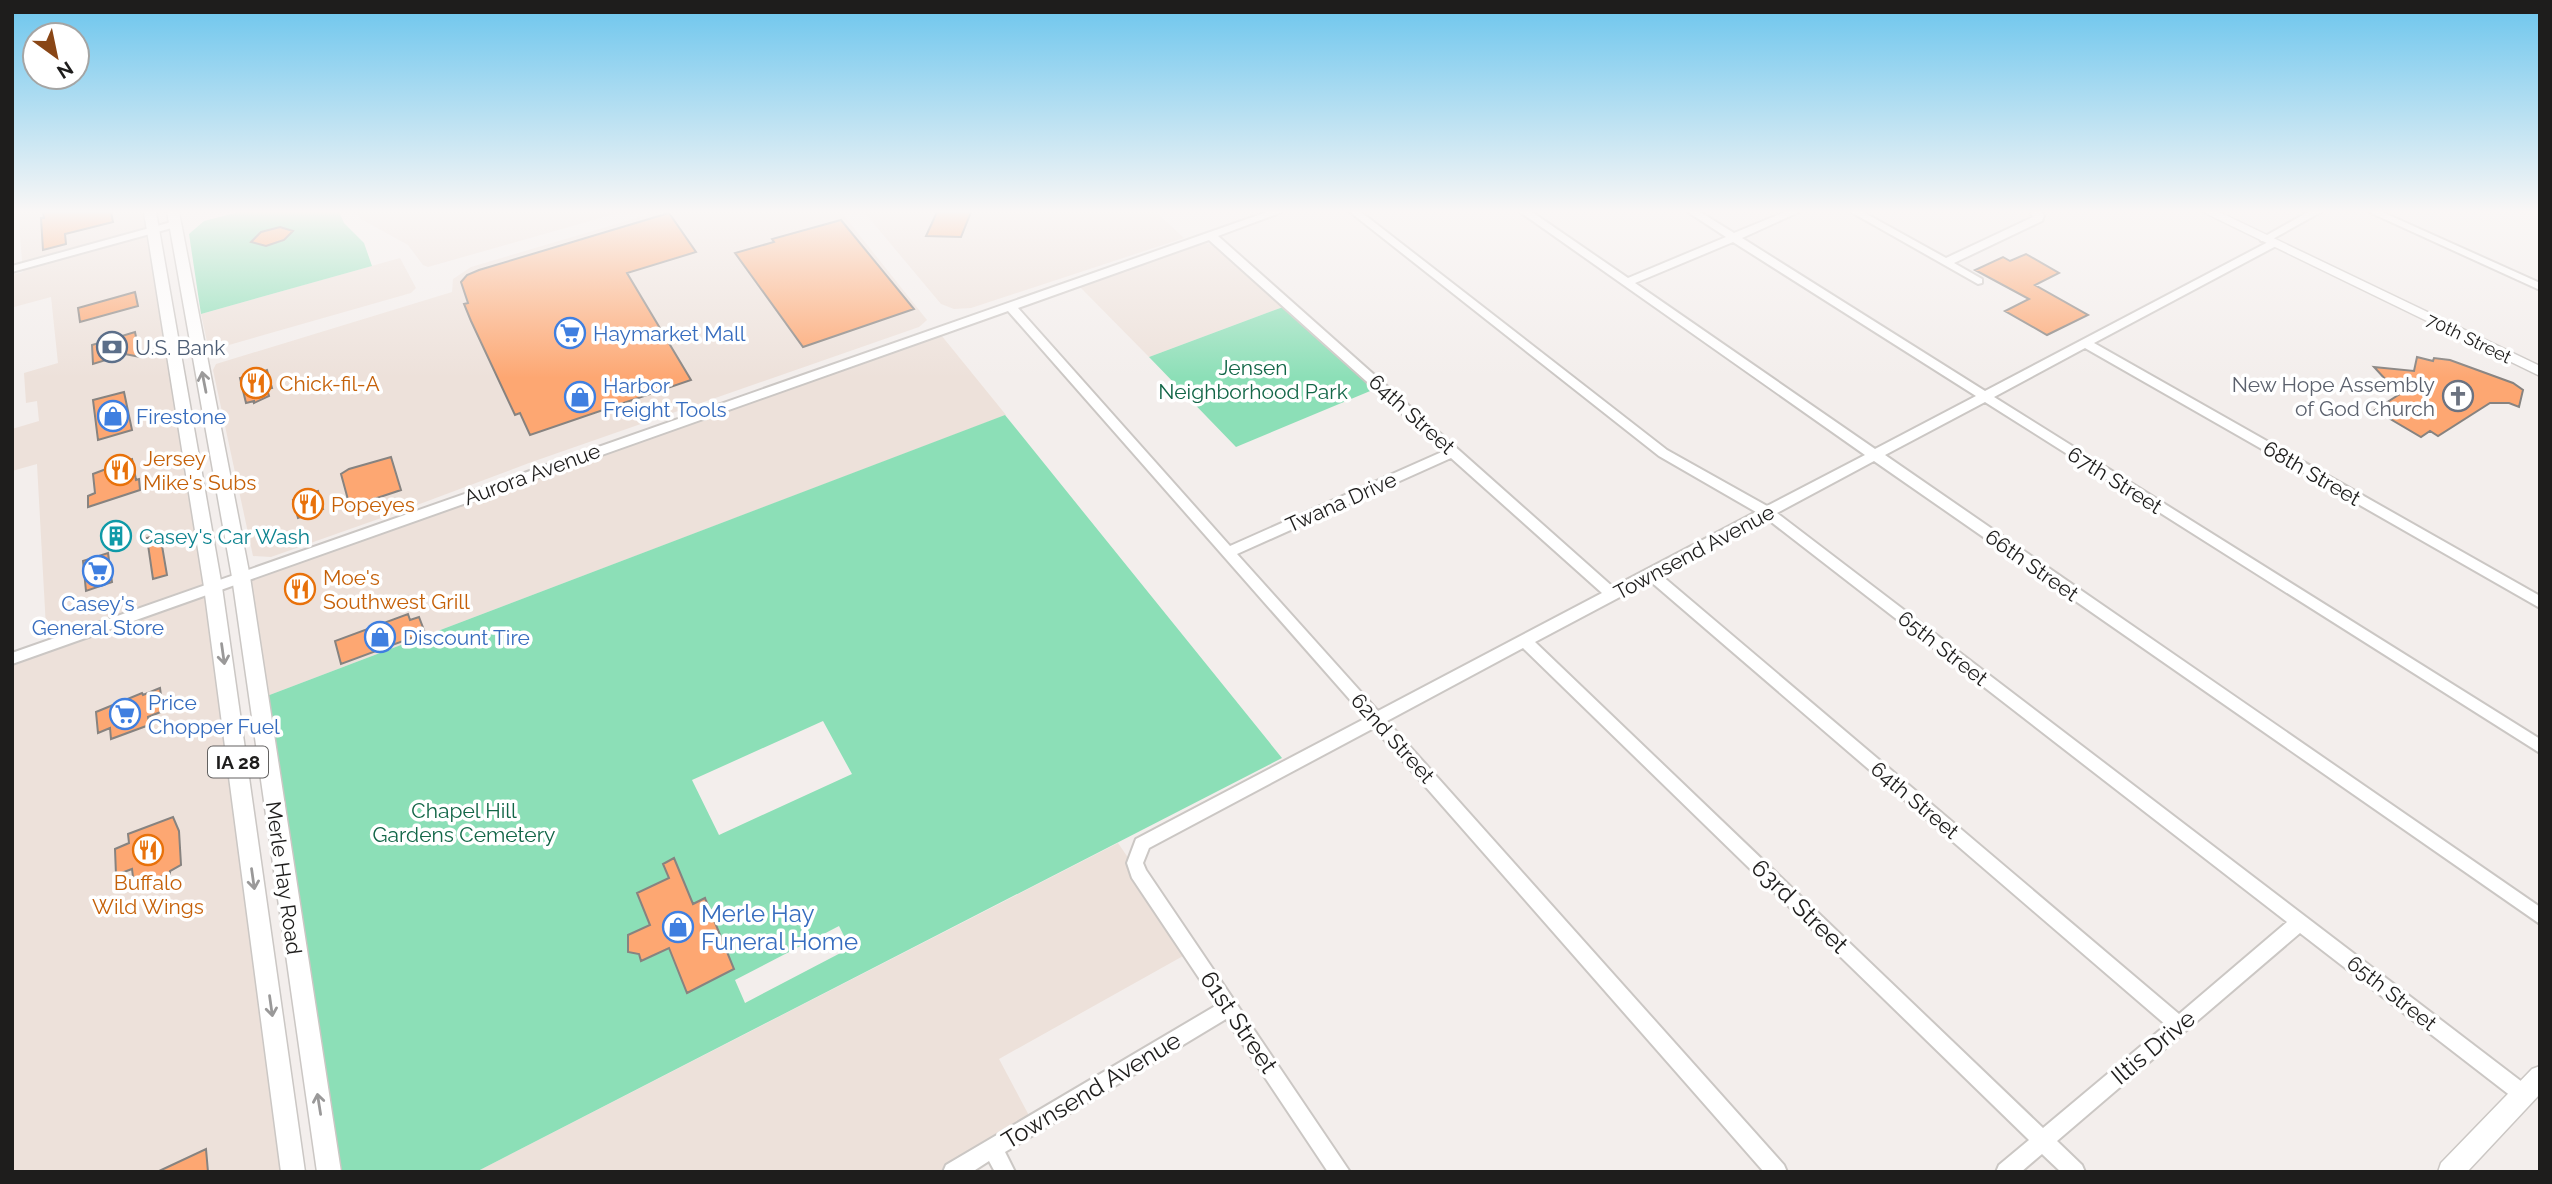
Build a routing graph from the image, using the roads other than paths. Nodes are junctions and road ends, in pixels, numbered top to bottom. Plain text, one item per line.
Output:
1 (160, 267) edge
2 (183, 267) edge
3 (1125, 267) edge
4 (1246, 267) edge
5 (1426, 267) edge
6 (1604, 267) edge
7 (1664, 267) edge
8 (1778, 267) edge
9 (1953, 267) edge
10 (2222, 267) edge
11 (2324, 267) edge
12 (2496, 267) edge
13 (1978, 281) dead end
14 (1627, 283) junction
15 (2540, 287) edge
16 (1009, 305) junction
17 (2085, 343) junction
18 (2540, 372) edge
19 (1982, 397) junction
20 (1453, 452) junction
21 (1875, 455) junction
22 (1768, 513) junction
23 (1229, 552) junction
24 (1652, 575) junction
25 (241, 577) junction
26 (212, 587) junction
27 (1613, 595) junction
28 (2540, 603) edge
29 (1525, 641) junction
30 (12, 659) edge
31 (1377, 719) junction
32 (2540, 747) edge
33 (1138, 873) joint
34 (2540, 917) edge
35 (2300, 922) junction
36 (1229, 1008) junction
37 (2179, 1025) junction
38 (2532, 1085) edge
39 (2042, 1141) junction
40 (993, 1148) junction
41 (293, 1172) edge
42 (330, 1172) edge
43 (953, 1172) edge
44 (1005, 1172) edge
45 (1340, 1172) edge
46 (1777, 1172) edge
47 (2006, 1172) edge
48 (2074, 1172) edge
49 (2451, 1172) edge

1 - 26 main road, Merle Hay Road / IA 28
25 -> 2 main road, Merle Hay Road / IA 28
3 - 16 street, Aurora Avenue
4 - 20 street, 64th Street
5 - 22 street, 65th Street
6 - 14 street, 66th Street
7 - 14 street
8 - 19 street, 67th Street
9 - 13 street
10 - 17 street, Townsend Avenue
11 - 18 main road, 70th Street
12 - 15 street
14 - 21 street, 66th Street
16 - 23 street, 62nd Street
16 - 25 street, Aurora Avenue
17 - 19 street, Townsend Avenue
17 - 28 street, 68th Street
19 - 21 street, Townsend Avenue
19 - 32 street, 67th Street
20 - 23 street, Twana Drive
20 - 27 street, 64th Street
21 - 22 street, Townsend Avenue
21 - 34 street, 66th Street
22 - 24 street, Townsend Avenue
22 - 35 street, 65th Street
23 - 31 street, 62nd Street
24 - 27 street, Townsend Avenue
24 - 37 street, 64th Street
25 - 26 street, Aurora Avenue
42 -> 25 main road, Merle Hay Road / IA 28
26 - 30 street, Aurora Avenue
26 -> 41 main road, Merle Hay Road / IA 28
27 - 29 street, Townsend Avenue
29 - 31 street, Townsend Avenue
29 - 39 street, 63rd Street
31 - 33 street, Townsend Avenue
31 - 46 street, 62nd Street
33 - 36 street, 61st Street
35 - 37 street, Iltis Drive
35 - 38 street, 65th Street
36 - 40 street, Townsend Avenue
36 - 45 street, 61st Street
37 - 39 street, Iltis Drive
38 - 49 main road
39 - 47 street, Iltis Drive
39 - 48 street, 63rd Street
40 - 43 street, Townsend Avenue
40 - 44 street

